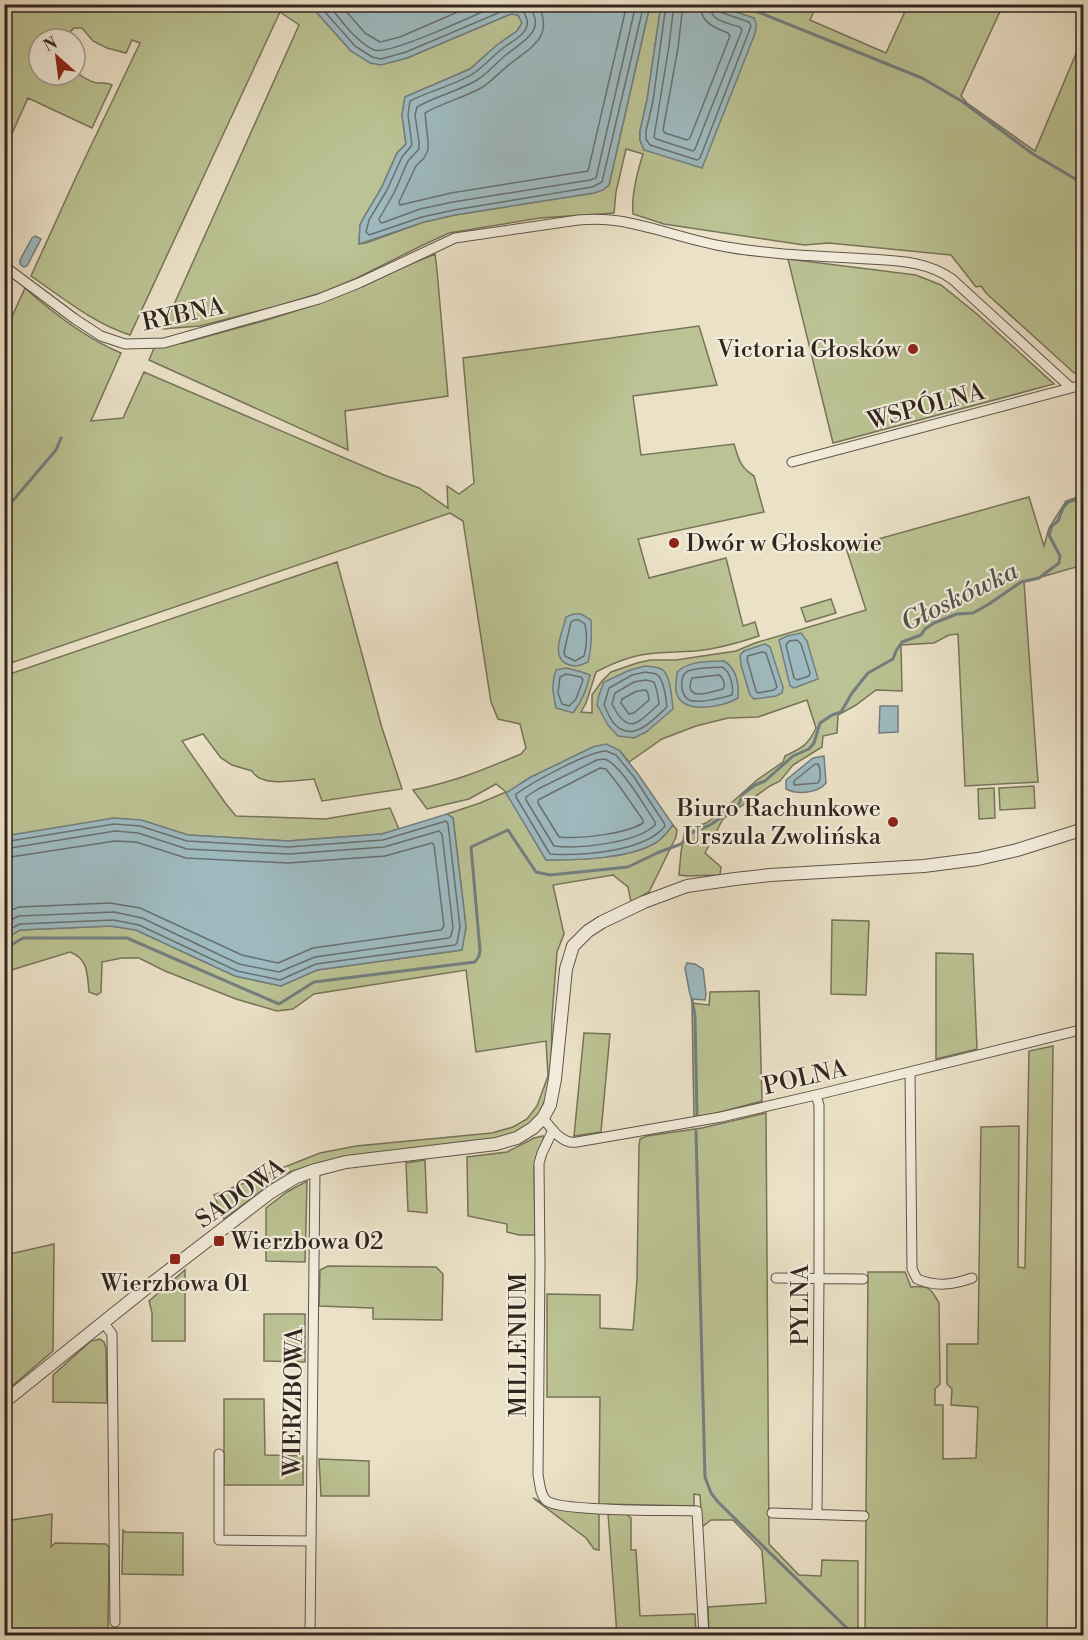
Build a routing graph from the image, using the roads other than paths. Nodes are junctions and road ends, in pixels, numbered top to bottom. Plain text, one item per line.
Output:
1 (4, 266) edge
2 (1080, 387) edge
3 (792, 462) dead end
4 (1083, 829) edge
5 (1083, 1029) edge
6 (910, 1072) junction
7 (816, 1095) junction
8 (543, 1118) junction
9 (554, 1130) junction
10 (315, 1170) junction
11 (776, 1278) dead end
12 (819, 1278) junction
13 (972, 1278) dead end
14 (863, 1279) dead end
15 (103, 1322) junction
16 (4, 1402) edge
17 (219, 1454) dead end
18 (772, 1513) dead end
19 (817, 1514) junction
20 (864, 1516) dead end
21 (311, 1541) junction
22 (116, 1622) dead end
23 (310, 1635) edge
24 (704, 1635) edge

1 - 2 street, RYBNA
2 - 3 street, WSPÓLNA
4 - 8 street
5 - 6 street, POLNA
6 - 7 street, POLNA
6 - 13 street
7 - 9 street, POLNA
7 - 12 street, PYLNA
8 - 9 street, POLNA
8 - 10 street, SADOWA
9 - 24 street, MILLENIUM
10 - 15 street, SADOWA
10 - 21 street, WIERZBOWA
11 - 12 street
12 - 14 street
12 - 19 street, PYLNA
15 - 16 street, SADOWA
15 - 22 street
17 - 21 street
18 - 19 street
19 - 20 street
21 - 23 street, WIERZBOWA

